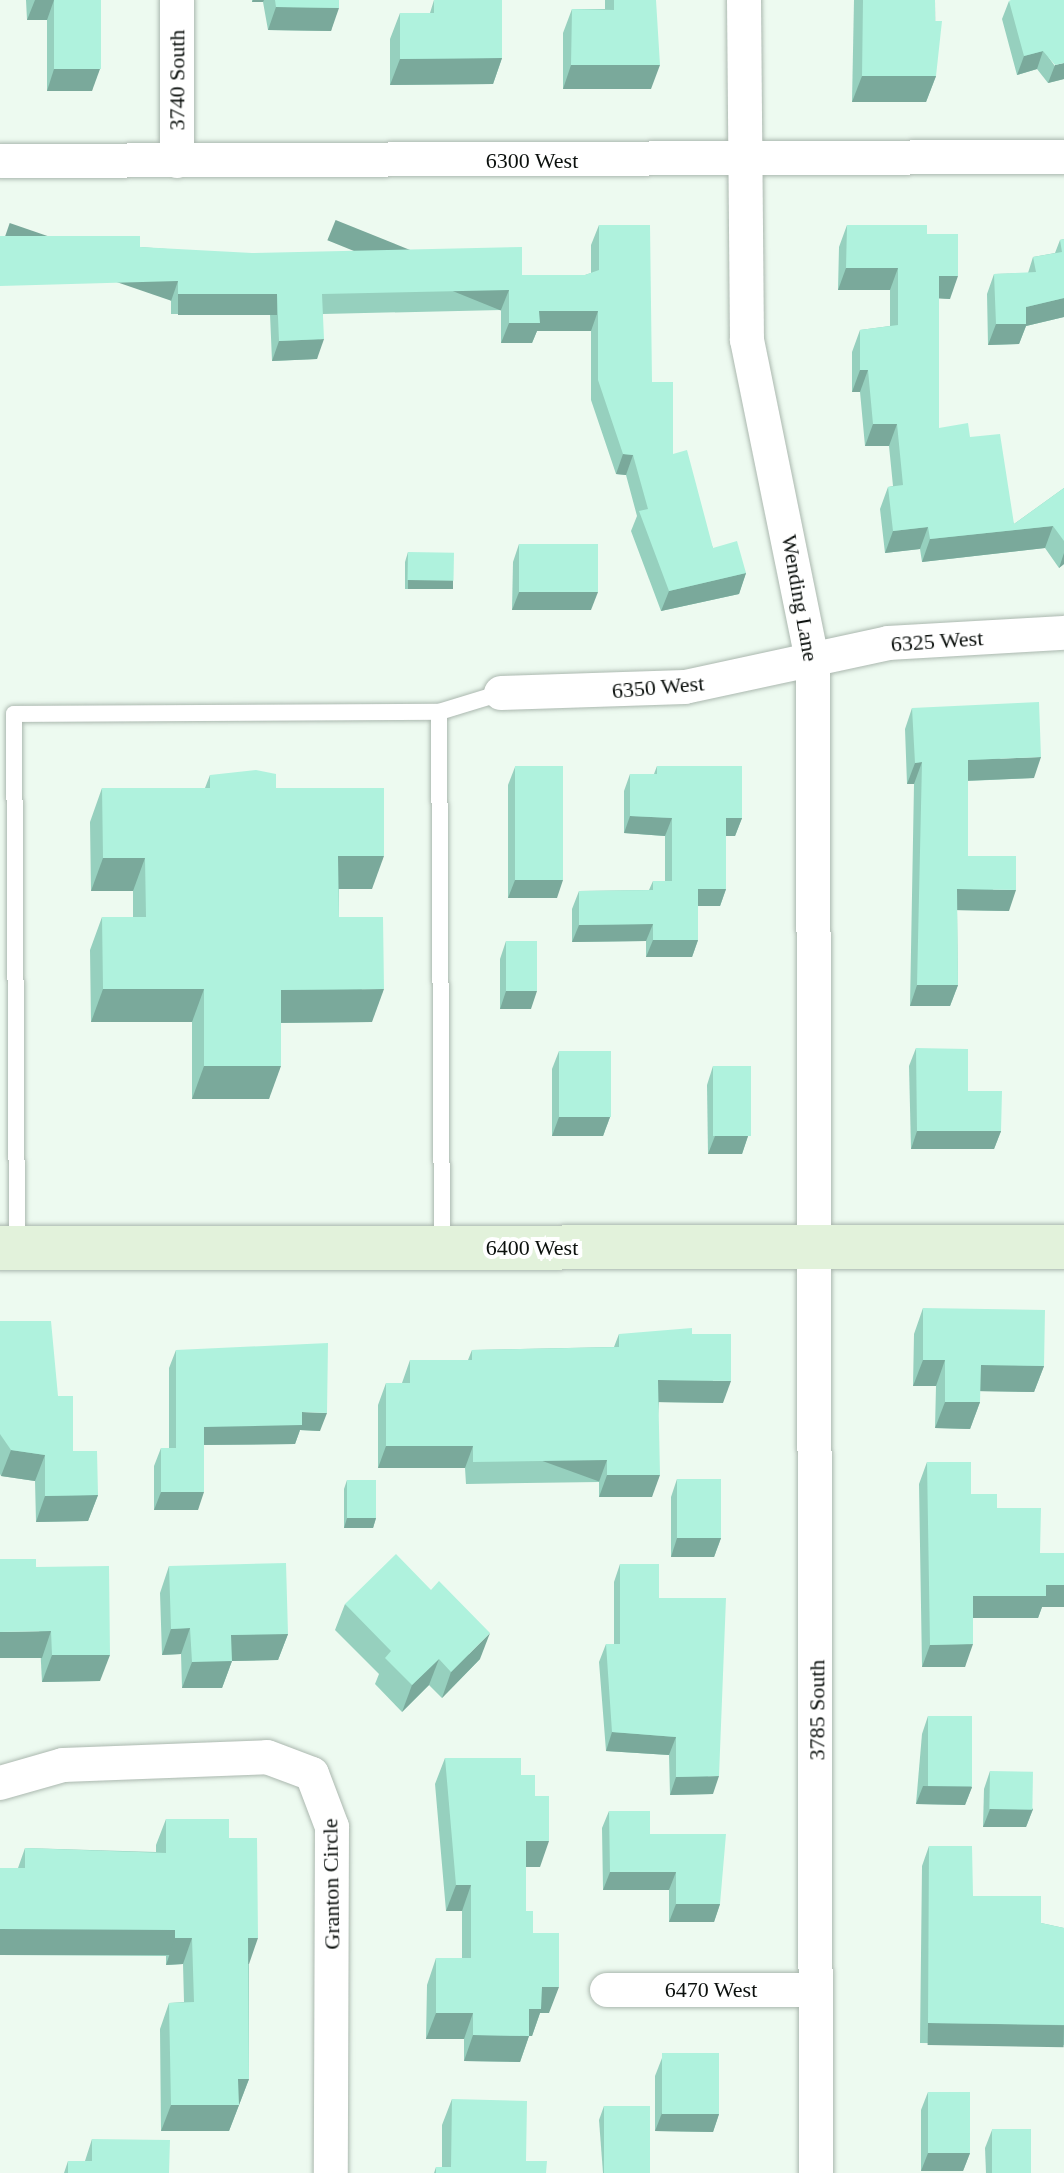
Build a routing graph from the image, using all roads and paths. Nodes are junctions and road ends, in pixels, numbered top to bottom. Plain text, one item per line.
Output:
1 (177, 0) edge
2 (744, 0) edge
3 (1064, 157) edge
4 (0, 161) edge
5 (177, 161) junction
6 (745, 161) junction
7 (1064, 633) edge
8 (813, 664) junction
9 (501, 693) joint
10 (439, 712) junction
11 (1064, 1247) edge
12 (8, 1248) edge
13 (442, 1248) junction
14 (819, 1248) junction
15 (0, 1783) edge
16 (607, 1990) dead end
17 (815, 1990) junction
18 (331, 2173) edge
19 (816, 2173) edge

1 - 5 street, 3740 South
2 - 6 street, Wending Lane
3 - 6 street, 6300 West
4 - 5 street, 6300 West
5 - 6 street, 6300 West
6 - 8 street, Wending Lane
7 - 8 street, 6325 West
8 - 9 street, 6350 West
8 - 14 street, Wending Lane
9 - 10 lane
10 - 12 lane
10 - 13 lane
11 - 14 street, 6400 West
12 - 13 street, 6400 West
13 - 14 street, 6400 West
14 - 17 street, 3785 South
15 - 18 street, Granton Circle
16 - 17 street, 6470 West
17 - 19 street, 3785 South

